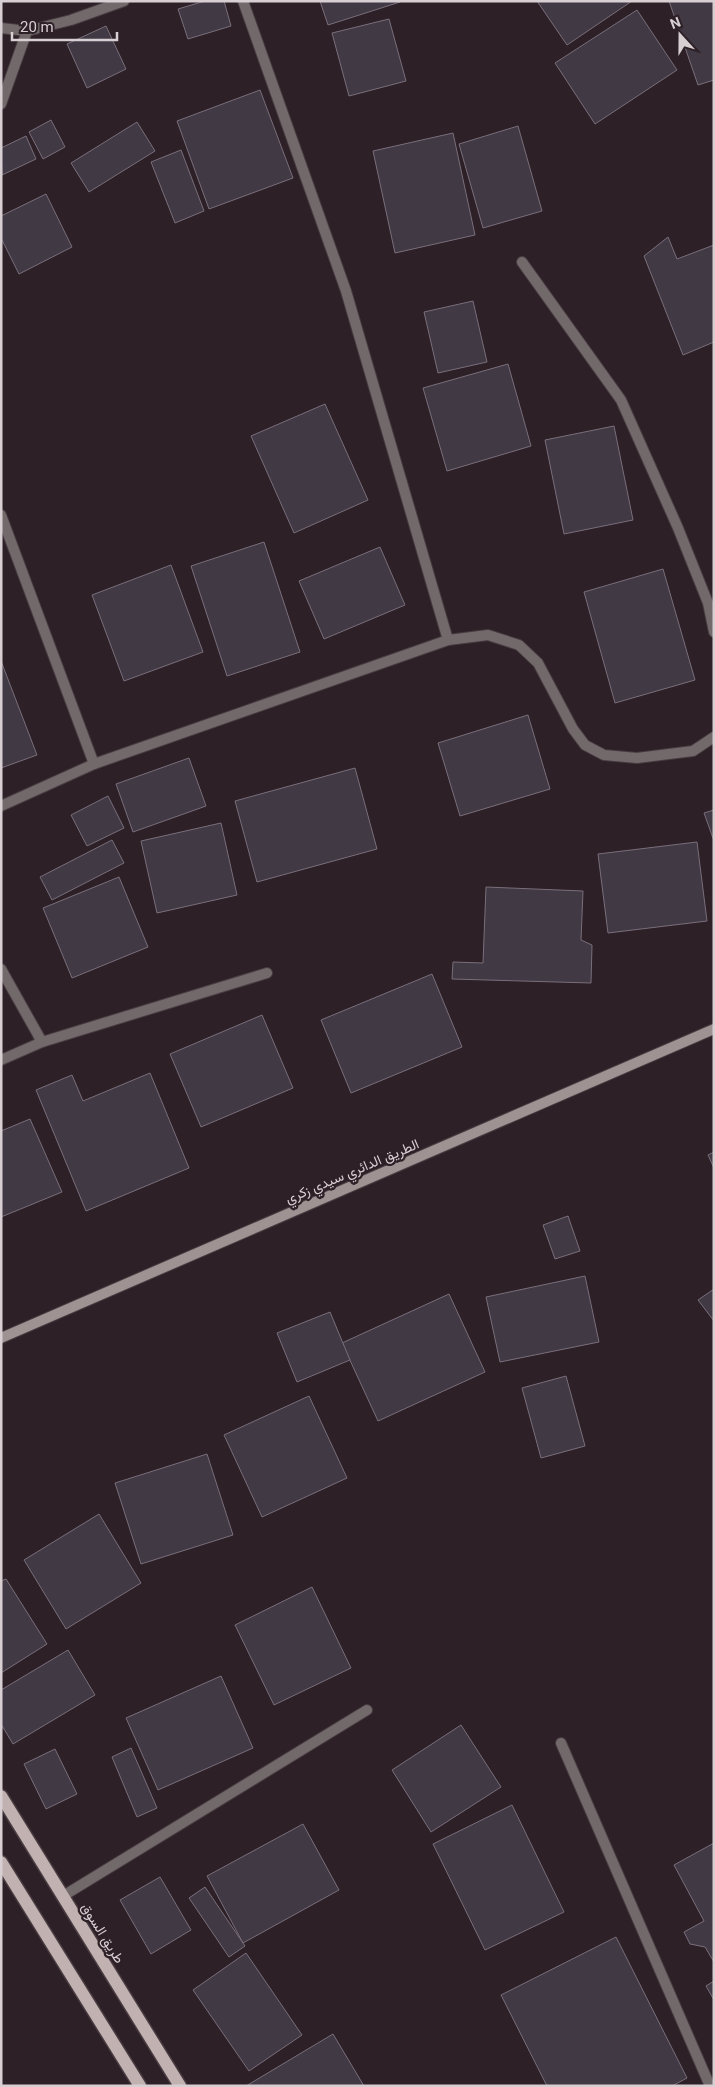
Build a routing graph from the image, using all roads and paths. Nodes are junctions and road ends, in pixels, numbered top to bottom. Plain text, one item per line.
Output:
1 (124, 1) edge
2 (243, 1) edge
3 (1, 28) edge
4 (27, 31) junction
5 (1, 104) edge
6 (522, 262) dead end
7 (1, 515) edge
8 (714, 632) edge
9 (448, 640) junction
10 (714, 737) edge
11 (94, 764) junction
12 (1, 806) edge
13 (1, 969) edge
14 (267, 973) dead end
15 (714, 1029) edge
16 (42, 1042) junction
17 (1, 1060) edge
18 (1, 1338) edge
19 (367, 1710) dead end
20 (562, 1743) dead end
21 (1, 1796) edge
22 (1, 1862) edge
23 (63, 1896) junction
24 (140, 2086) edge
25 (180, 2086) edge
26 (710, 2086) edge

1 - 4 street
2 - 9 street
3 - 4 street
4 - 5 street
6 - 8 street
7 - 11 street
9 - 10 street
9 - 11 street
11 - 12 street
13 - 16 street
14 - 16 street
15 - 18 street, الطريق الدائري سيدي زكري
16 - 17 street
19 - 23 street
20 - 26 street
21 - 23 main road, طريق السوق
22 - 24 main road
23 - 25 main road, طريق السوق

